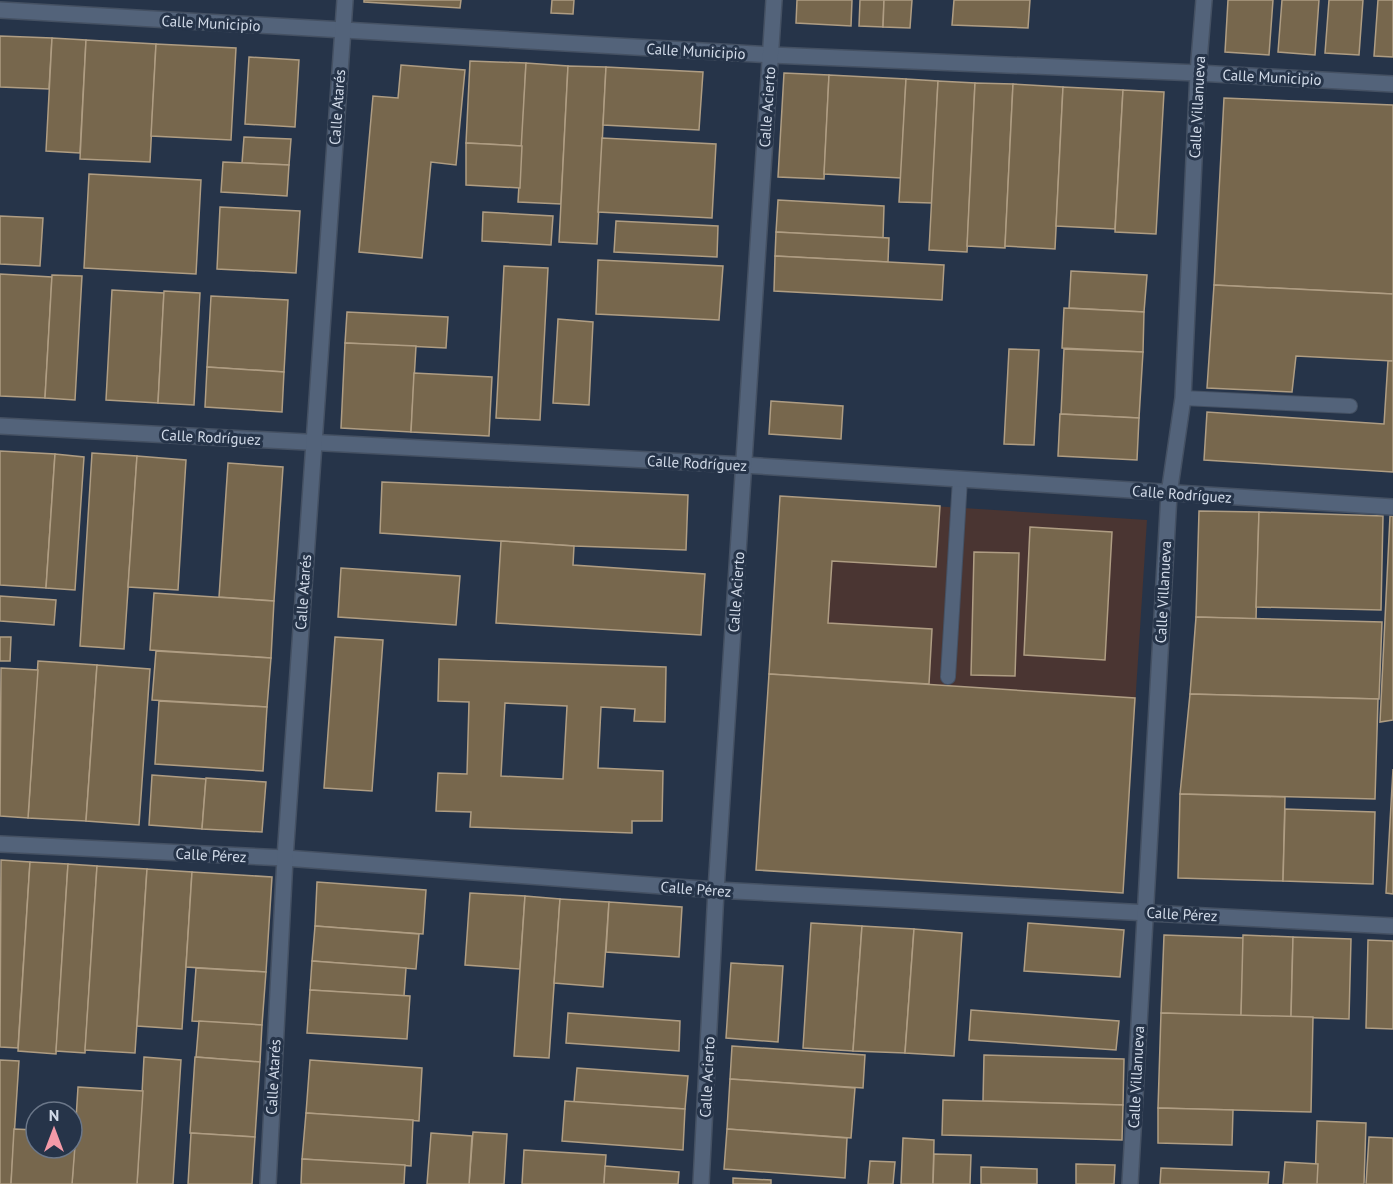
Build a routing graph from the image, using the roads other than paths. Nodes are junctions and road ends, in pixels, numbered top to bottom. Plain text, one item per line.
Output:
1 (345, 0) edge
2 (774, 0) edge
3 (1204, 0) edge
4 (0, 10) edge
5 (343, 31) junction
6 (771, 55) junction
7 (1198, 73) junction
8 (1393, 84) edge
9 (1184, 398) junction
10 (1350, 406) dead end
11 (0, 426) edge
12 (314, 443) junction
13 (744, 465) junction
14 (960, 478) junction
15 (1169, 494) junction
16 (1393, 507) edge
17 (948, 677) dead end
18 (0, 844) edge
19 (285, 858) junction
20 (716, 890) junction
21 (1146, 913) junction
22 (1393, 926) edge
23 (268, 1184) edge
24 (702, 1184) edge
25 (1130, 1184) edge

1 - 5 street, Calle Atarés
2 - 6 street, Calle Acierto
3 - 7 street, Calle Villanueva
4 - 5 street, Calle Municipio
5 - 6 street, Calle Municipio
5 - 12 street, Calle Atarés
6 - 7 street, Calle Municipio
6 - 13 street, Calle Acierto
7 - 8 street, Calle Municipio
7 - 9 street, Calle Villanueva
9 - 10 lane
9 - 15 street, Calle Villanueva
11 - 12 street, Calle Rodríguez
12 - 13 street, Calle Rodríguez
12 - 19 street, Calle Atarés
13 - 14 street, Calle Rodríguez
13 - 20 street, Calle Acierto
14 - 15 street, Calle Rodríguez
14 - 17 lane
15 - 16 street, Calle Rodríguez
15 - 21 street, Calle Villanueva
18 - 19 street, Calle Pérez
19 - 20 street, Calle Pérez
19 - 23 street, Calle Atarés
20 - 21 street, Calle Pérez
20 - 24 street, Calle Acierto
21 - 22 street, Calle Pérez
21 - 25 street, Calle Villanueva

